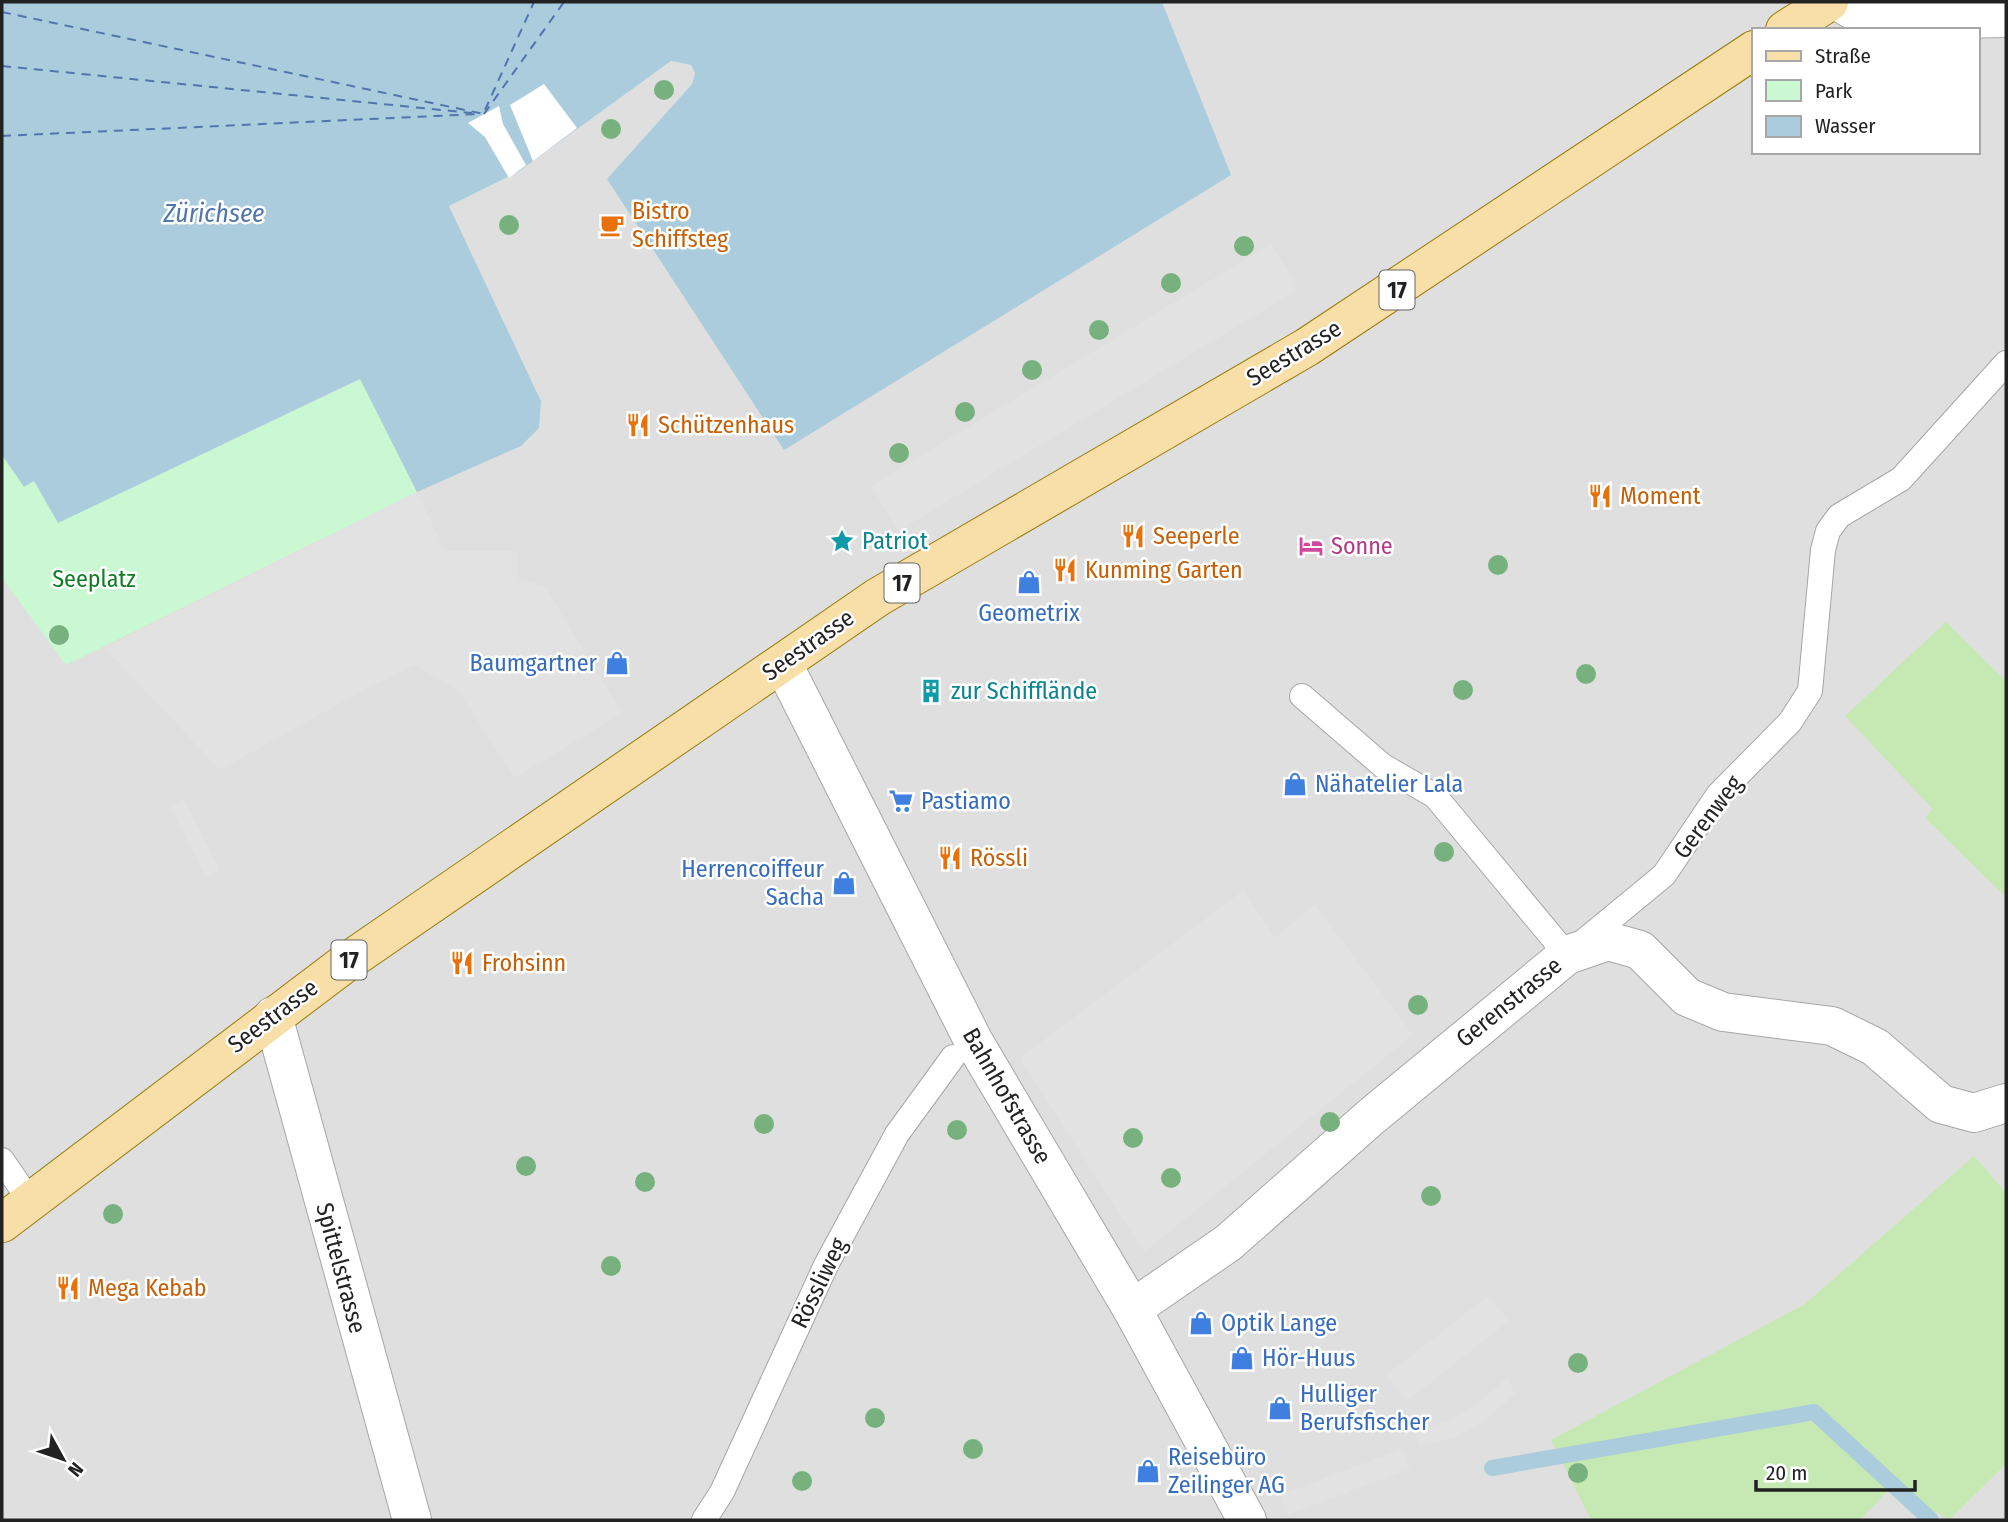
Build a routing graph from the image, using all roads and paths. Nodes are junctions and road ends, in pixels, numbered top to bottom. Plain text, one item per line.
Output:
1 (1829, 2) edge
2 (1839, 2) edge
3 (2006, 18) edge
4 (1788, 28) edge
5 (1752, 51) edge
6 (2006, 363) edge
7 (783, 664) junction
8 (1302, 696) dead end
9 (1567, 955) junction
10 (273, 1016) junction
11 (953, 1057) dead end
12 (2006, 1102) edge
13 (2, 1160) edge
14 (16, 1212) edge
15 (1132, 1309) junction
16 (412, 1520) edge
17 (704, 1520) edge
18 (1247, 1520) edge

1 - 4 main road
2 - 3 street
5 - 7 main road, Seestrasse / 17
6 - 9 lane, Gerenweg
7 - 10 main road, Seestrasse / 17
7 - 15 street, Bahnhofstrasse
8 - 9 lane
9 - 12 street, Gerenstrasse
9 - 15 street, Gerenstrasse
10 - 14 main road, Seestrasse / 17
10 - 16 street, Spittelstrasse
11 - 17 lane, Rössliweg
13 - 14 lane
15 - 18 street, Bahnhofstrasse

